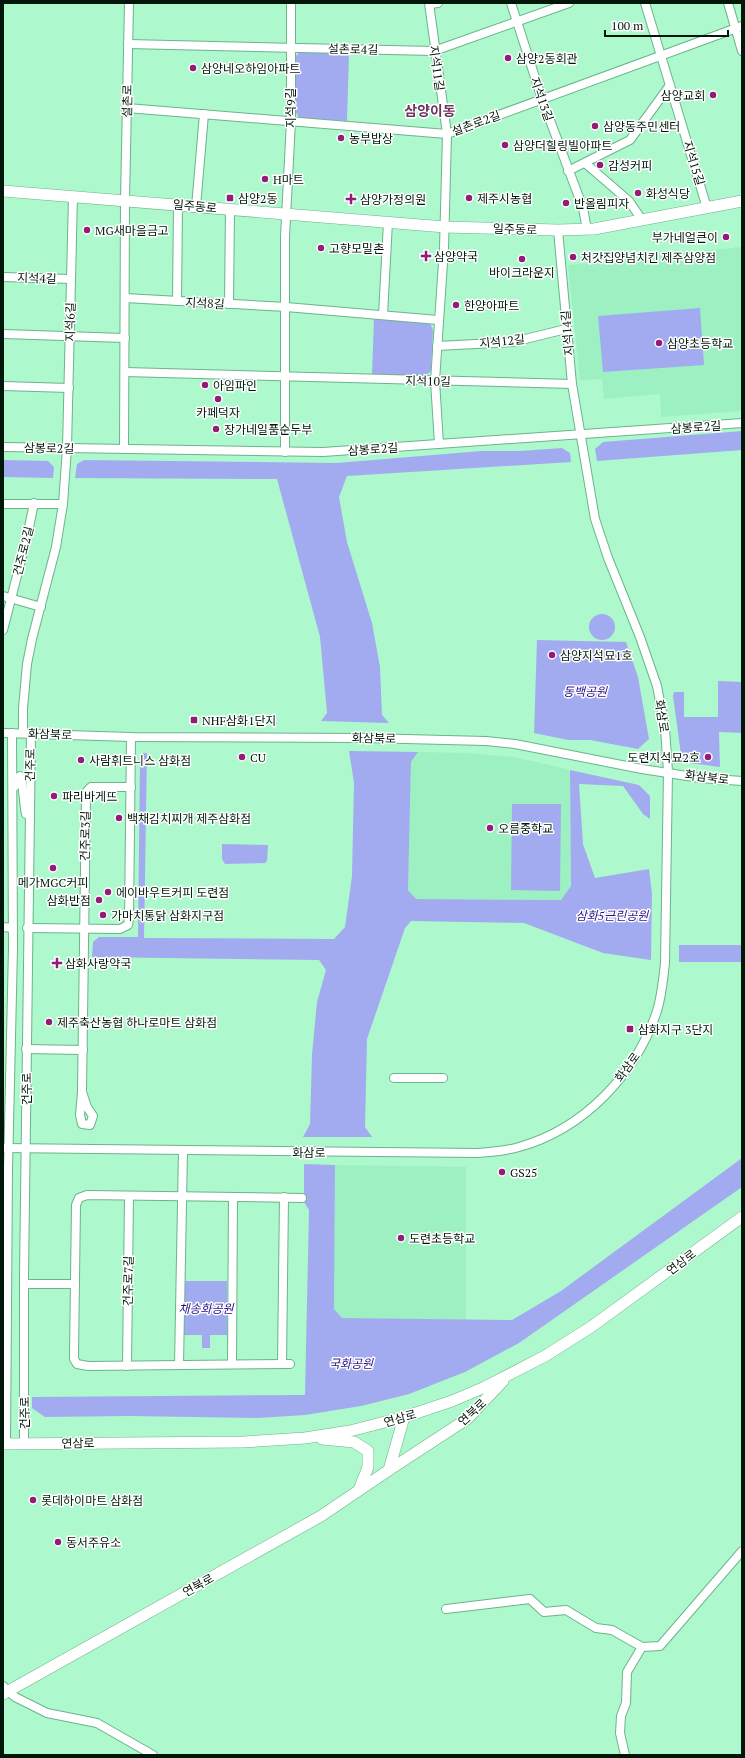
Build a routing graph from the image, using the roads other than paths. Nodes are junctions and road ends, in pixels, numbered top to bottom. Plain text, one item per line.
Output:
1 (129, 3) edge
2 (291, 3) edge
3 (438, 3) edge
4 (511, 3) edge
5 (569, 3) edge
6 (645, 3) edge
7 (728, 3) edge
8 (430, 4) edge
9 (517, 22) junction
10 (739, 27) edge
11 (128, 44) junction
12 (291, 48) junction
13 (434, 51) junction
14 (742, 51) edge
15 (661, 55) junction
16 (670, 85) junction
17 (542, 99) junction
18 (127, 108) junction
19 (204, 114) junction
20 (291, 121) junction
21 (447, 134) junction
22 (585, 163) junction
23 (568, 171) junction
24 (3, 190) edge
25 (73, 196) junction
26 (125, 200) junction
27 (742, 201) edge
28 (178, 205) junction
29 (196, 206) junction
30 (707, 208) junction
31 (230, 209) junction
32 (287, 214) junction
33 (642, 220) junction
34 (388, 222) junction
35 (445, 227) junction
36 (558, 230) junction
37 (587, 230) junction
38 (3, 277) edge
39 (71, 279) junction
40 (125, 298) junction
41 (177, 301) junction
42 (229, 304) junction
43 (286, 307) junction
44 (383, 315) junction
45 (438, 320) junction
46 (566, 329) junction
47 (3, 334) edge
48 (70, 336) junction
49 (125, 338) junction
50 (436, 346) junction
51 (125, 372) junction
52 (284, 377) junction
53 (435, 381) junction
54 (572, 384) junction
55 (3, 386) edge
56 (69, 388) junction
57 (742, 423) edge
58 (579, 435) junction
59 (439, 444) junction
60 (3, 447) edge
61 (67, 448) junction
62 (124, 449) junction
63 (285, 452) junction
64 (34, 503) junction
65 (3, 504) edge
66 (63, 504) junction
67 (7, 597) edge
68 (41, 607) junction
69 (3, 630) edge
70 (3, 733) edge
71 (12, 733) junction
72 (27, 734) junction
73 (131, 737) junction
74 (668, 772) junction
75 (742, 781) edge
76 (131, 787) junction
77 (12, 795) junction
78 (29, 831) junction
79 (3, 928) edge
80 (13, 928) junction
81 (27, 928) junction
82 (84, 928) junction
83 (7, 1047) edge
84 (26, 1049) junction
85 (83, 1050) junction
86 (394, 1078) dead end
87 (443, 1078) dead end
88 (82, 1092) dead end
89 (6, 1148) edge
90 (26, 1148) junction
91 (183, 1150) junction
92 (130, 1196) junction
93 (182, 1197) junction
94 (233, 1197) junction
95 (284, 1197) junction
96 (302, 1198) dead end
97 (742, 1217) edge
98 (5, 1283) edge
99 (24, 1284) junction
100 (75, 1284) junction
101 (232, 1364) junction
102 (180, 1365) junction
103 (127, 1366) junction
104 (510, 1375) junction
105 (404, 1417) junction
106 (305, 1438) junction
107 (4, 1444) edge
108 (24, 1444) junction
109 (389, 1470) junction
110 (359, 1490) junction
111 (742, 1551) edge
112 (446, 1609) dead end
113 (642, 1647) junction
114 (5, 1690) edge
115 (153, 1755) edge
116 (625, 1755) edge

1 - 11 street, 설촌로
2 - 12 street, 지석9길
3 - 8 street, 지석11길
4 - 9 street, 지석13길
5 - 9 street, 설촌로4길
6 - 15 street, 지석15길
7 - 10 street
8 - 13 street, 지석11길
9 - 13 street, 설촌로4길
9 - 17 street, 지석13길
10 - 14 street
10 - 15 street, 설촌로2길
11 - 12 street, 설촌로4길
11 - 18 street, 설촌로
12 - 13 street, 설촌로4길
12 - 20 street, 지석9길
13 - 21 street, 지석11길
15 - 16 street, 지석15길
15 - 17 street, 설촌로2길
16 - 22 street
16 - 30 street, 지석15길
17 - 21 street, 설촌로2길
17 - 23 street, 지석13길
18 - 19 street, 설촌로2길
18 - 26 street, 설촌로
19 - 20 street, 설촌로2길
19 - 29 street
20 - 21 street, 설촌로2길
20 - 32 street, 지석9길
21 - 35 street, 지석11길
22 - 23 street
22 - 33 street
23 - 37 street, 지석13길
24 - 25 main road, 일주동로
25 - 26 main road, 일주동로
25 - 39 street, 지석6길
26 - 28 main road, 일주동로
26 - 40 street
27 - 30 main road, 일주동로
28 - 29 main road, 일주동로
28 - 41 street
29 - 31 main road, 일주동로
30 - 33 main road, 일주동로
31 - 32 main road, 일주동로
31 - 42 street
32 - 34 main road, 일주동로
32 - 43 street
33 - 37 main road, 일주동로
34 - 35 main road, 일주동로
34 - 44 street
35 - 36 main road, 일주동로
35 - 45 street
36 - 37 main road, 일주동로
36 - 46 street, 지석14길
38 - 39 street, 지석4길
39 - 48 street, 지석6길
40 - 41 street, 지석8길
40 - 49 street
41 - 42 street, 지석8길
42 - 43 street, 지석8길
43 - 44 street
43 - 52 street
44 - 45 street
45 - 50 street
46 - 50 street, 지석12길
46 - 54 street, 지석14길
47 - 48 street
48 - 49 street
48 - 56 street, 지석6길
49 - 51 street
50 - 53 street
51 - 52 street
51 - 62 street
52 - 53 street, 지석10길
52 - 63 street
53 - 54 street, 지석10길
53 - 59 street
54 - 58 street, 지석14길
55 - 56 street
56 - 61 street, 지석6길
57 - 58 street, 삼봉로2길
58 - 59 street, 삼봉로2길
58 - 74 street, 화삼로
59 - 63 street, 삼봉로2길
60 - 61 street, 삼봉로2길
61 - 62 street, 삼봉로2길
61 - 66 street, 건주로
62 - 63 street, 삼봉로2길
64 - 65 street
64 - 66 street
64 - 67 street, 건주로2길
66 - 68 street, 건주로
67 - 68 street
67 - 69 street, 건주로2길
68 - 72 street, 건주로
70 - 71 street, 화삼북로
71 - 72 street, 화삼북로
71 - 77 street, 건주로
72 - 73 street, 화삼북로
72 - 78 street, 건주로
73 - 74 street, 화삼북로
73 - 76 street
74 - 75 street, 화삼북로
74 - 91 street, 화삼로
76 - 82 street
76 - 82 street, 건주로3길
77 - 78 street
77 - 80 street, 건주로
78 - 81 street, 건주로
79 - 80 street
80 - 83 street, 건주로
81 - 82 street
81 - 84 street, 건주로
82 - 85 street
83 - 89 street, 건주로
84 - 85 street
84 - 90 street, 건주로
85 - 88 street
86 - 87 street
89 - 90 street, 화삼로
89 - 98 street, 건주로
90 - 91 street, 화삼로
90 - 99 street, 건주로
91 - 93 street
92 - 93 street
92 - 100 street
92 - 103 street, 건주로7길
93 - 94 street
93 - 102 street
94 - 95 street
94 - 101 street
95 - 96 street
95 - 101 street
97 - 104 main road, 연삼로
98 - 107 street, 건주로
99 - 100 street
99 - 108 street, 건주로
100 - 103 street
101 - 102 street
102 - 103 street
104 - 105 main road, 연삼로
104 - 109 main road, 연북로
105 - 106 main road, 연삼로
105 - 109 main road
106 - 108 main road, 연삼로
106 - 110 main road
107 - 108 main road, 연삼로
109 - 110 main road, 연북로
110 - 114 main road, 연북로
111 - 113 street
112 - 113 street
113 - 116 street
114 - 115 street

